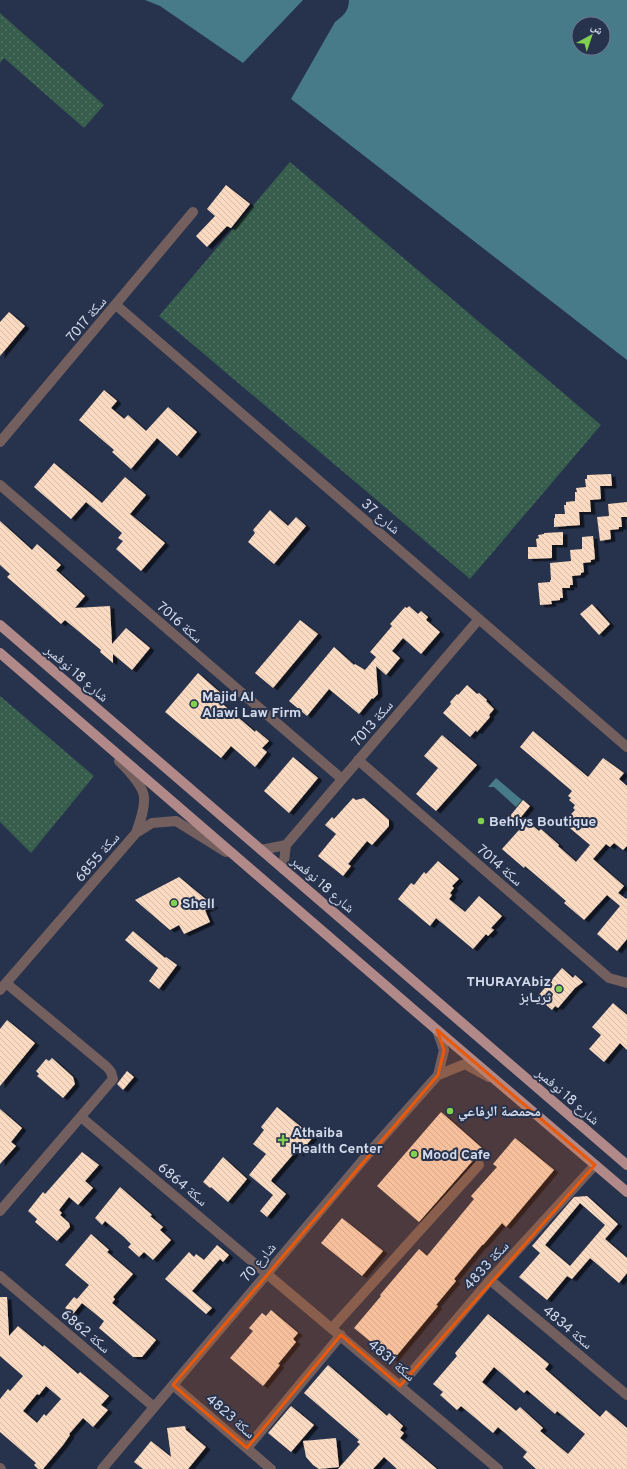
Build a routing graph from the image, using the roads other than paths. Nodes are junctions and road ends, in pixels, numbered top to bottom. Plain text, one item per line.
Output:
1 (193, 212) dead end
2 (116, 305) junction
3 (0, 442) edge
4 (0, 485) edge
5 (479, 619) junction
6 (0, 625) edge
7 (0, 653) edge
8 (80, 721) junction
9 (627, 747) edge
10 (358, 760) junction
11 (342, 779) junction
12 (136, 833) junction
13 (286, 845) junction
14 (261, 850) junction
15 (243, 862) junction
16 (283, 869) junction
17 (627, 983) edge
18 (3, 987) edge
19 (437, 1030) junction
20 (438, 1075) junction
21 (498, 1082) junction
22 (81, 1116) junction
23 (479, 1165) dead end
24 (595, 1165) junction
25 (627, 1165) edge
26 (627, 1192) edge
27 (0, 1211) edge
28 (267, 1273) junction
29 (0, 1276) edge
30 (490, 1280) junction
31 (332, 1328) junction
32 (341, 1335) junction
33 (173, 1385) junction
34 (400, 1386) junction
35 (627, 1395) edge
36 (154, 1407) junction
37 (247, 1448) junction
38 (102, 1469) edge
39 (271, 1469) edge
40 (498, 1469) edge

1 - 2 street, سكة 7017
2 - 3 street, سكة 7017
2 - 5 street, شارع 37
4 - 11 street, سكة 7016
5 - 9 street, شارع 37
5 - 10 street, سكة 7013
6 - 14 main road, شارع 18 نوفمبر
7 - 8 main road
8 - 12 street
8 - 15 main road
10 - 11 street, سكة 7013
10 - 17 street, سكة 7014
11 - 13 street, سكة 7013
12 - 15 street, سكة 6855
12 - 18 street, سكة 6855
13 - 14 street
13 - 16 street
14 - 16 main road, شارع 18 نوفمبر
15 - 19 main road
16 - 25 main road, شارع 18 نوفمبر
18 - 22 street
19 - 20 street, شارع 70
19 - 21 main road
20 - 21 street, شارع 70
20 - 28 street, شارع 70
21 - 24 main road
22 - 27 street
22 - 28 street, سكة 6864
23 - 31 street
24 - 26 main road
24 - 30 street, سكة 4833
28 - 31 street, سكة 4831
28 - 33 street, شارع 70
29 - 36 street, سكة 6862
30 - 34 street, سكة 4833
30 - 35 street, سكة 4834
31 - 32 street, سكة 4831
32 - 34 street, سكة 4831
32 - 37 street
33 - 36 street, شارع 70
33 - 37 street, سكة 4823
34 - 40 street, سكة 4831
36 - 38 street, شارع 70
37 - 39 street, سكة 4823

